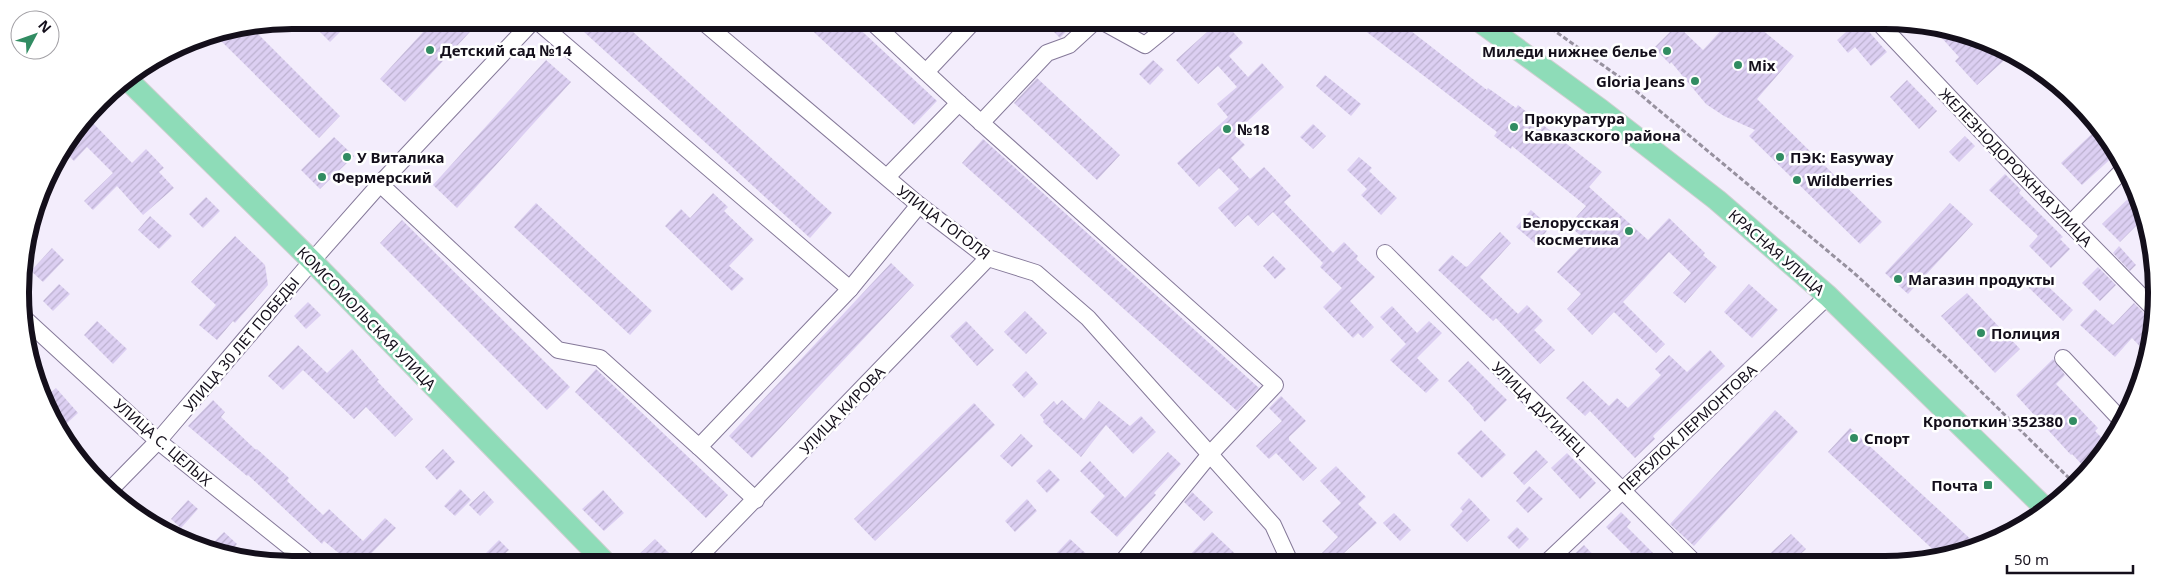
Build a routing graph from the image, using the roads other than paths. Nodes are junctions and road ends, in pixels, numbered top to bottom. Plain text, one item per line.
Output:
1 (525, 29) edge
2 (547, 29) edge
3 (711, 29) edge
4 (880, 29) edge
5 (966, 29) edge
6 (1086, 29) edge
7 (1117, 29) edge
8 (1165, 29) edge
9 (1490, 29) edge
10 (1885, 29) edge
11 (926, 72) junction
12 (131, 83) edge
13 (959, 103) junction
14 (981, 123) junction
15 (2120, 173) edge
16 (887, 177) junction
17 (380, 184) junction
18 (919, 205) junction
19 (2070, 224) junction
20 (1385, 253) dead end
21 (988, 258) junction
22 (312, 261) junction
23 (850, 289) junction
24 (1828, 296) junction
25 (2148, 303) edge
26 (31, 324) edge
27 (2063, 358) dead end
28 (2117, 416) edge
29 (158, 441) junction
30 (699, 447) junction
31 (1211, 453) junction
32 (114, 486) edge
33 (1621, 491) junction
34 (756, 500) junction
35 (2041, 505) edge
36 (301, 556) edge
37 (599, 556) edge
38 (700, 556) edge
39 (1127, 556) edge
40 (1287, 556) edge
41 (1553, 556) edge
42 (1688, 556) edge

1 - 17 street, УЛИЦА 30 ЛЕТ ПОБЕДЫ
2 - 23 street
3 - 16 street, УЛИЦА ГОГОЛЯ
4 - 11 street
5 - 11 street
6 - 14 street
7 - 8 street
9 - 24 main road, КРАСНАЯ УЛИЦА
10 - 19 street, ЖЕЛЕЗНОДОРОЖНАЯ УЛИЦА
11 - 13 street
12 - 22 main road, КОМСОМОЛЬСКАЯ УЛИЦА
13 - 14 street
13 - 16 street
14 - 31 street
15 - 19 street
16 - 18 street, УЛИЦА ГОГОЛЯ
17 - 22 street, УЛИЦА 30 ЛЕТ ПОБЕДЫ
17 - 30 street
18 - 21 street, УЛИЦА ГОГОЛЯ
18 - 23 street
19 - 25 street, ЖЕЛЕЗНОДОРОЖНАЯ УЛИЦА
20 - 33 street, УЛИЦА ДУГИНЕЦ
21 - 31 street, УЛИЦА ГОГОЛЯ
21 - 34 street, УЛИЦА КИРОВА
22 - 29 street, УЛИЦА 30 ЛЕТ ПОБЕДЫ
22 - 37 main road, КОМСОМОЛЬСКАЯ УЛИЦА
23 - 30 street
24 - 33 street, ПЕРЕУЛОК ЛЕРМОНТОВА
24 - 35 main road, КРАСНАЯ УЛИЦА
26 - 29 street, УЛИЦА С. ЦЕЛЫХ
27 - 28 street
29 - 32 street, УЛИЦА 30 ЛЕТ ПОБЕДЫ
29 - 36 street, УЛИЦА С. ЦЕЛЫХ
30 - 34 street
31 - 39 street
31 - 40 street, УЛИЦА ГОГОЛЯ
33 - 41 street, ПЕРЕУЛОК ЛЕРМОНТОВА
33 - 42 street, УЛИЦА ДУГИНЕЦ
34 - 38 street, УЛИЦА КИРОВА

